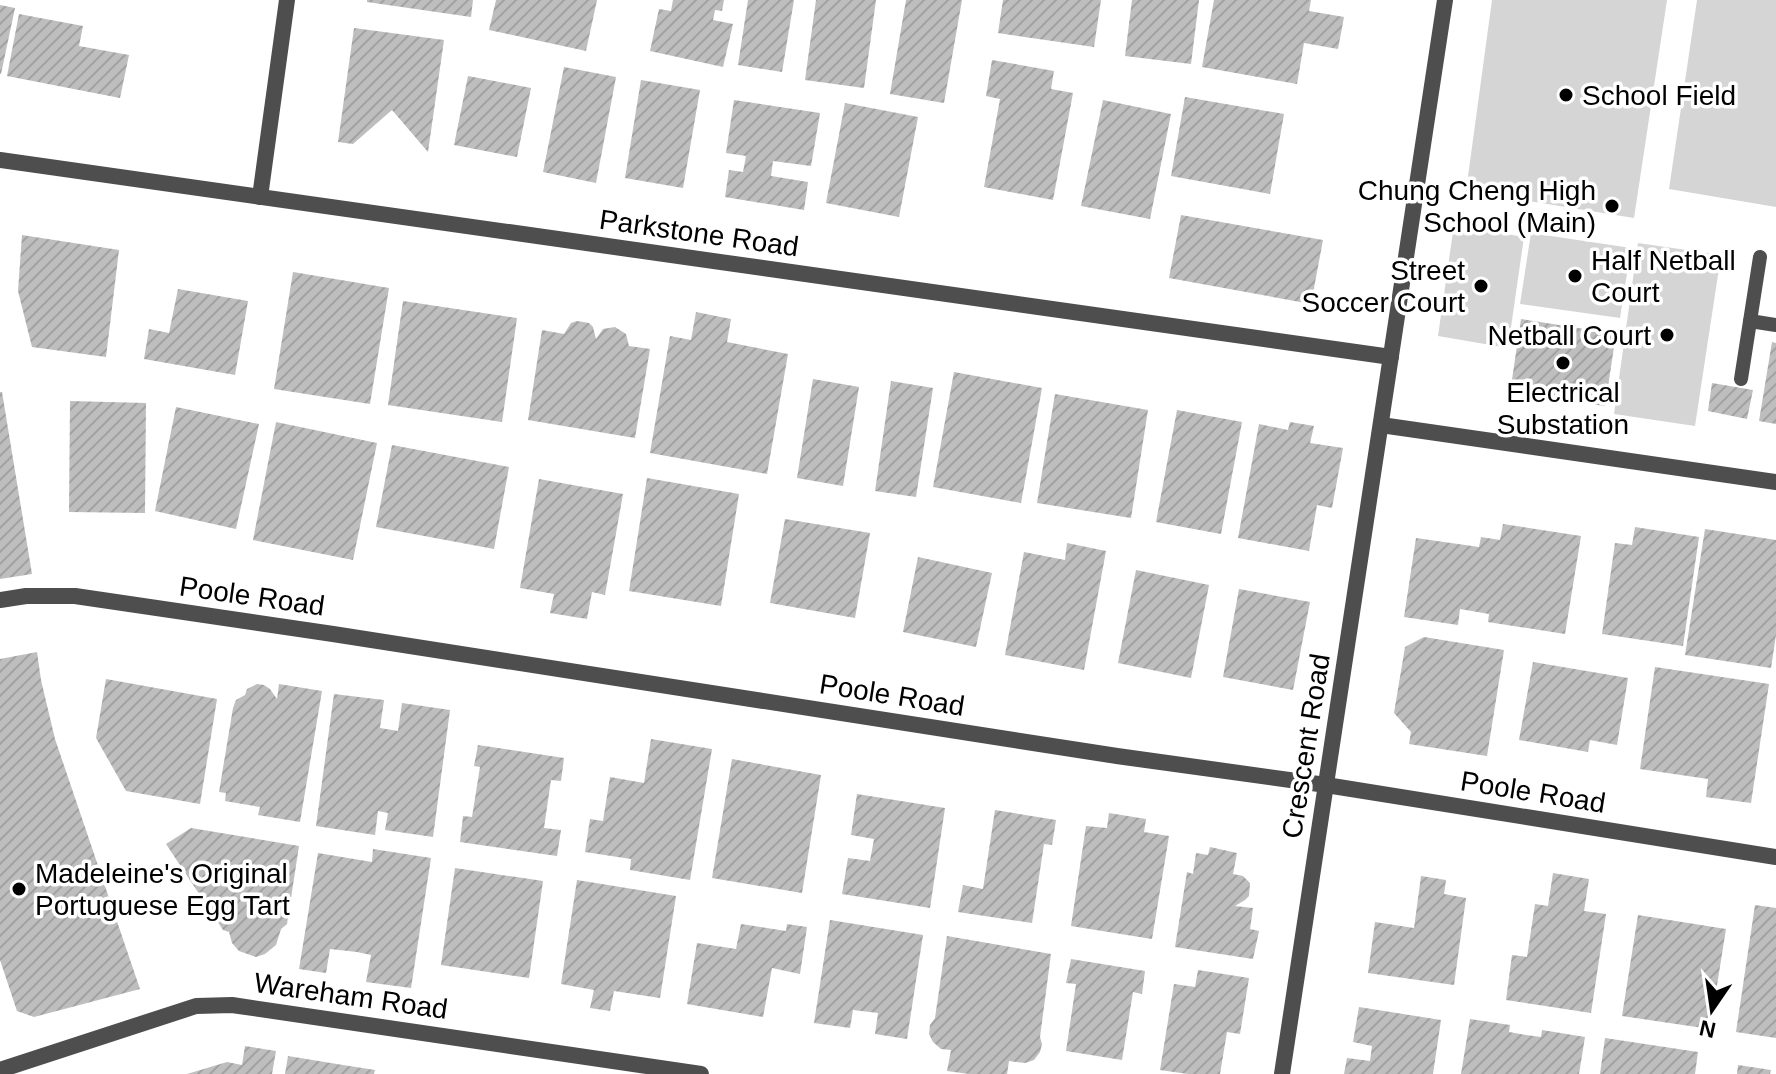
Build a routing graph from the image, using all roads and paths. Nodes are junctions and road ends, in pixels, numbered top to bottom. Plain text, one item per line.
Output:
1 (287, 0) edge
2 (1445, 0) edge
3 (0, 160) edge
4 (260, 197) junction
5 (1760, 257) dead end
6 (1750, 321) junction
7 (1776, 325) edge
8 (1391, 357) junction
9 (1741, 379) dead end
10 (1381, 425) junction
11 (1776, 482) edge
12 (0, 600) edge
13 (1326, 785) junction
14 (1776, 857) edge
15 (0, 1070) edge
16 (701, 1074) edge
17 (1282, 1074) edge

1 - 4 street
2 - 8 street, Crescent Road
3 - 4 street, Parkstone Road
4 - 8 street, Parkstone Road
5 - 6 lane
6 - 7 lane
6 - 9 lane
8 - 10 street, Crescent Road
10 - 11 street
10 - 13 street, Crescent Road
12 - 13 street, Poole Road
13 - 14 street, Poole Road
13 - 17 street, Crescent Road
15 - 16 street, Wareham Road

